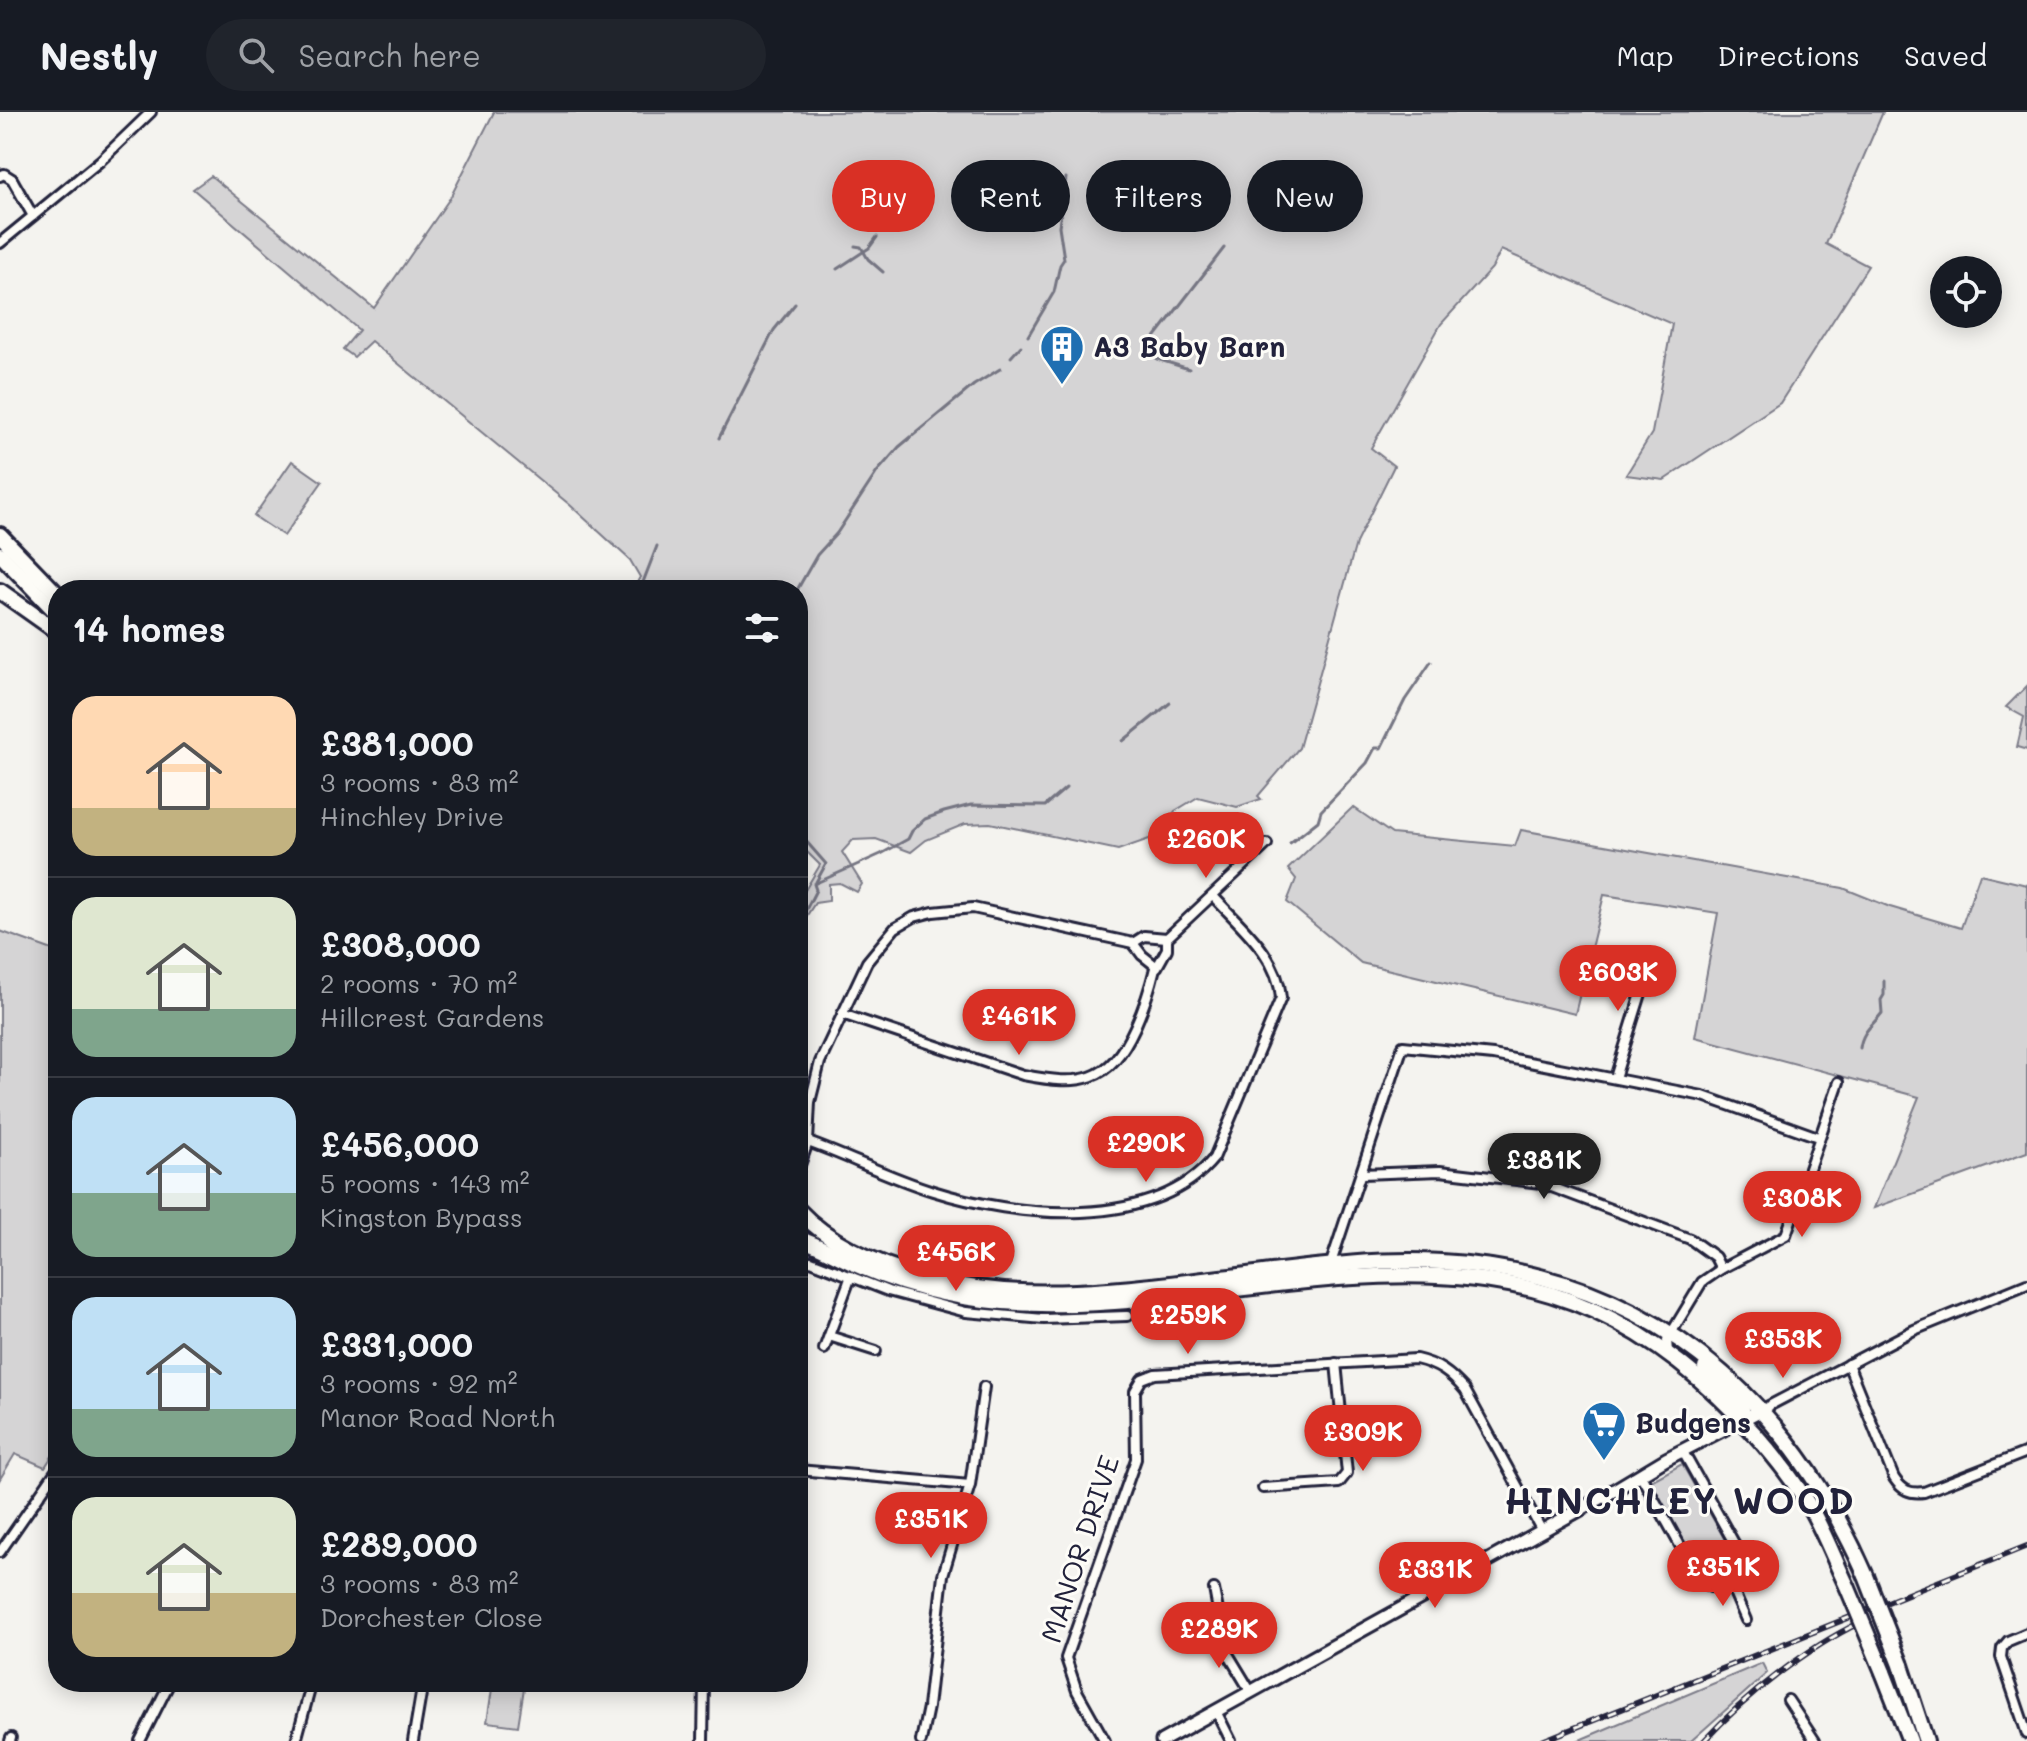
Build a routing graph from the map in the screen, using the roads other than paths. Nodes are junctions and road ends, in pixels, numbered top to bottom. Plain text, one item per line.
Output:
1 (151, 112) edge
2 (0, 176) edge
3 (33, 216) junction
4 (0, 243) edge
5 (0, 535) edge
6 (0, 554) edge
7 (48, 585) edge
8 (0, 591) edge
9 (48, 604) edge
10 (48, 625) edge
11 (1267, 844) dead end
12 (1213, 896) junction
13 (1167, 938) junction
14 (1133, 943) junction
15 (1652, 958) dead end
16 (1155, 968) junction
17 (842, 1014) junction
18 (1615, 1078) junction
19 (1839, 1082) dead end
20 (1818, 1137) junction
21 (808, 1142) joint
22 (1362, 1174) junction
23 (808, 1221) edge
24 (808, 1242) edge
25 (808, 1261) edge
26 (1330, 1266) junction
27 (1721, 1269) junction
28 (851, 1276) junction
29 (2027, 1284) edge
30 (1127, 1316) dead end
31 (1673, 1334) junction
32 (829, 1336) junction
33 (824, 1349) dead end
34 (876, 1351) dead end
35 (1668, 1353) junction
36 (1336, 1363) junction
37 (1848, 1364) junction
38 (984, 1387) dead end
39 (1761, 1410) junction
40 (1742, 1420) junction
41 (1682, 1450) junction
42 (2027, 1452) edge
43 (808, 1471) edge
44 (1640, 1474) junction
45 (48, 1482) edge
46 (970, 1485) junction
47 (1263, 1488) dead end
48 (1808, 1504) junction
49 (1542, 1531) junction
50 (0, 1552) edge
51 (1730, 1583) junction
52 (1214, 1589) dead end
53 (1746, 1620) dead end
54 (1214, 1631) junction
55 (2027, 1633) edge
56 (1198, 1638) dead end
57 (165, 1692) edge
58 (309, 1692) edge
59 (421, 1692) edge
60 (704, 1692) edge
61 (1251, 1692) junction
62 (1788, 1700) dead end
63 (1216, 1711) junction
64 (2027, 1734) edge
65 (140, 1741) edge
66 (296, 1741) edge
67 (413, 1741) edge
68 (703, 1741) edge
69 (921, 1741) edge
70 (1105, 1741) edge
71 (1162, 1741) edge
72 (1231, 1741) edge
73 (1815, 1741) edge
74 (1910, 1741) edge
75 (1926, 1741) edge

1 - 3 street
2 - 3 street
3 - 4 street
5 - 7 highway
6 - 9 highway
8 - 10 highway
11 - 12 street
12 - 13 street
12 - 21 street
13 - 14 street
13 - 16 street
14 - 16 street
14 - 17 street
15 - 18 street
16 - 17 street
17 - 21 street
18 - 20 street
18 - 22 street
19 - 20 street
20 - 27 street
22 - 26 street
22 - 27 street
23 - 26 highway
24 - 35 highway
25 - 28 street
26 - 31 highway
27 - 31 street
28 - 30 street
28 - 32 street
29 - 37 street
31 - 35 street
31 - 39 highway
31 - 40 highway
32 - 33 street
32 - 34 street
35 - 40 highway
36 - 47 street
36 - 49 street, MANOR DRIVE
36 - 70 street, MANOR DRIVE
37 - 39 street
37 - 42 street
38 - 46 street
39 - 40 street
39 - 48 highway
39 - 75 highway, bridge
40 - 41 street
40 - 48 highway
41 - 44 street
41 - 51 street
43 - 46 street
44 - 49 street
44 - 51 street
45 - 50 street
46 - 69 street
48 - 74 highway, bridge
49 - 61 street
51 - 53 street
52 - 54 street
54 - 56 street
54 - 61 street
55 - 64 street
57 - 65 street
58 - 66 street
59 - 67 street
60 - 68 street
61 - 63 street
62 - 73 street
63 - 71 street
63 - 72 street

